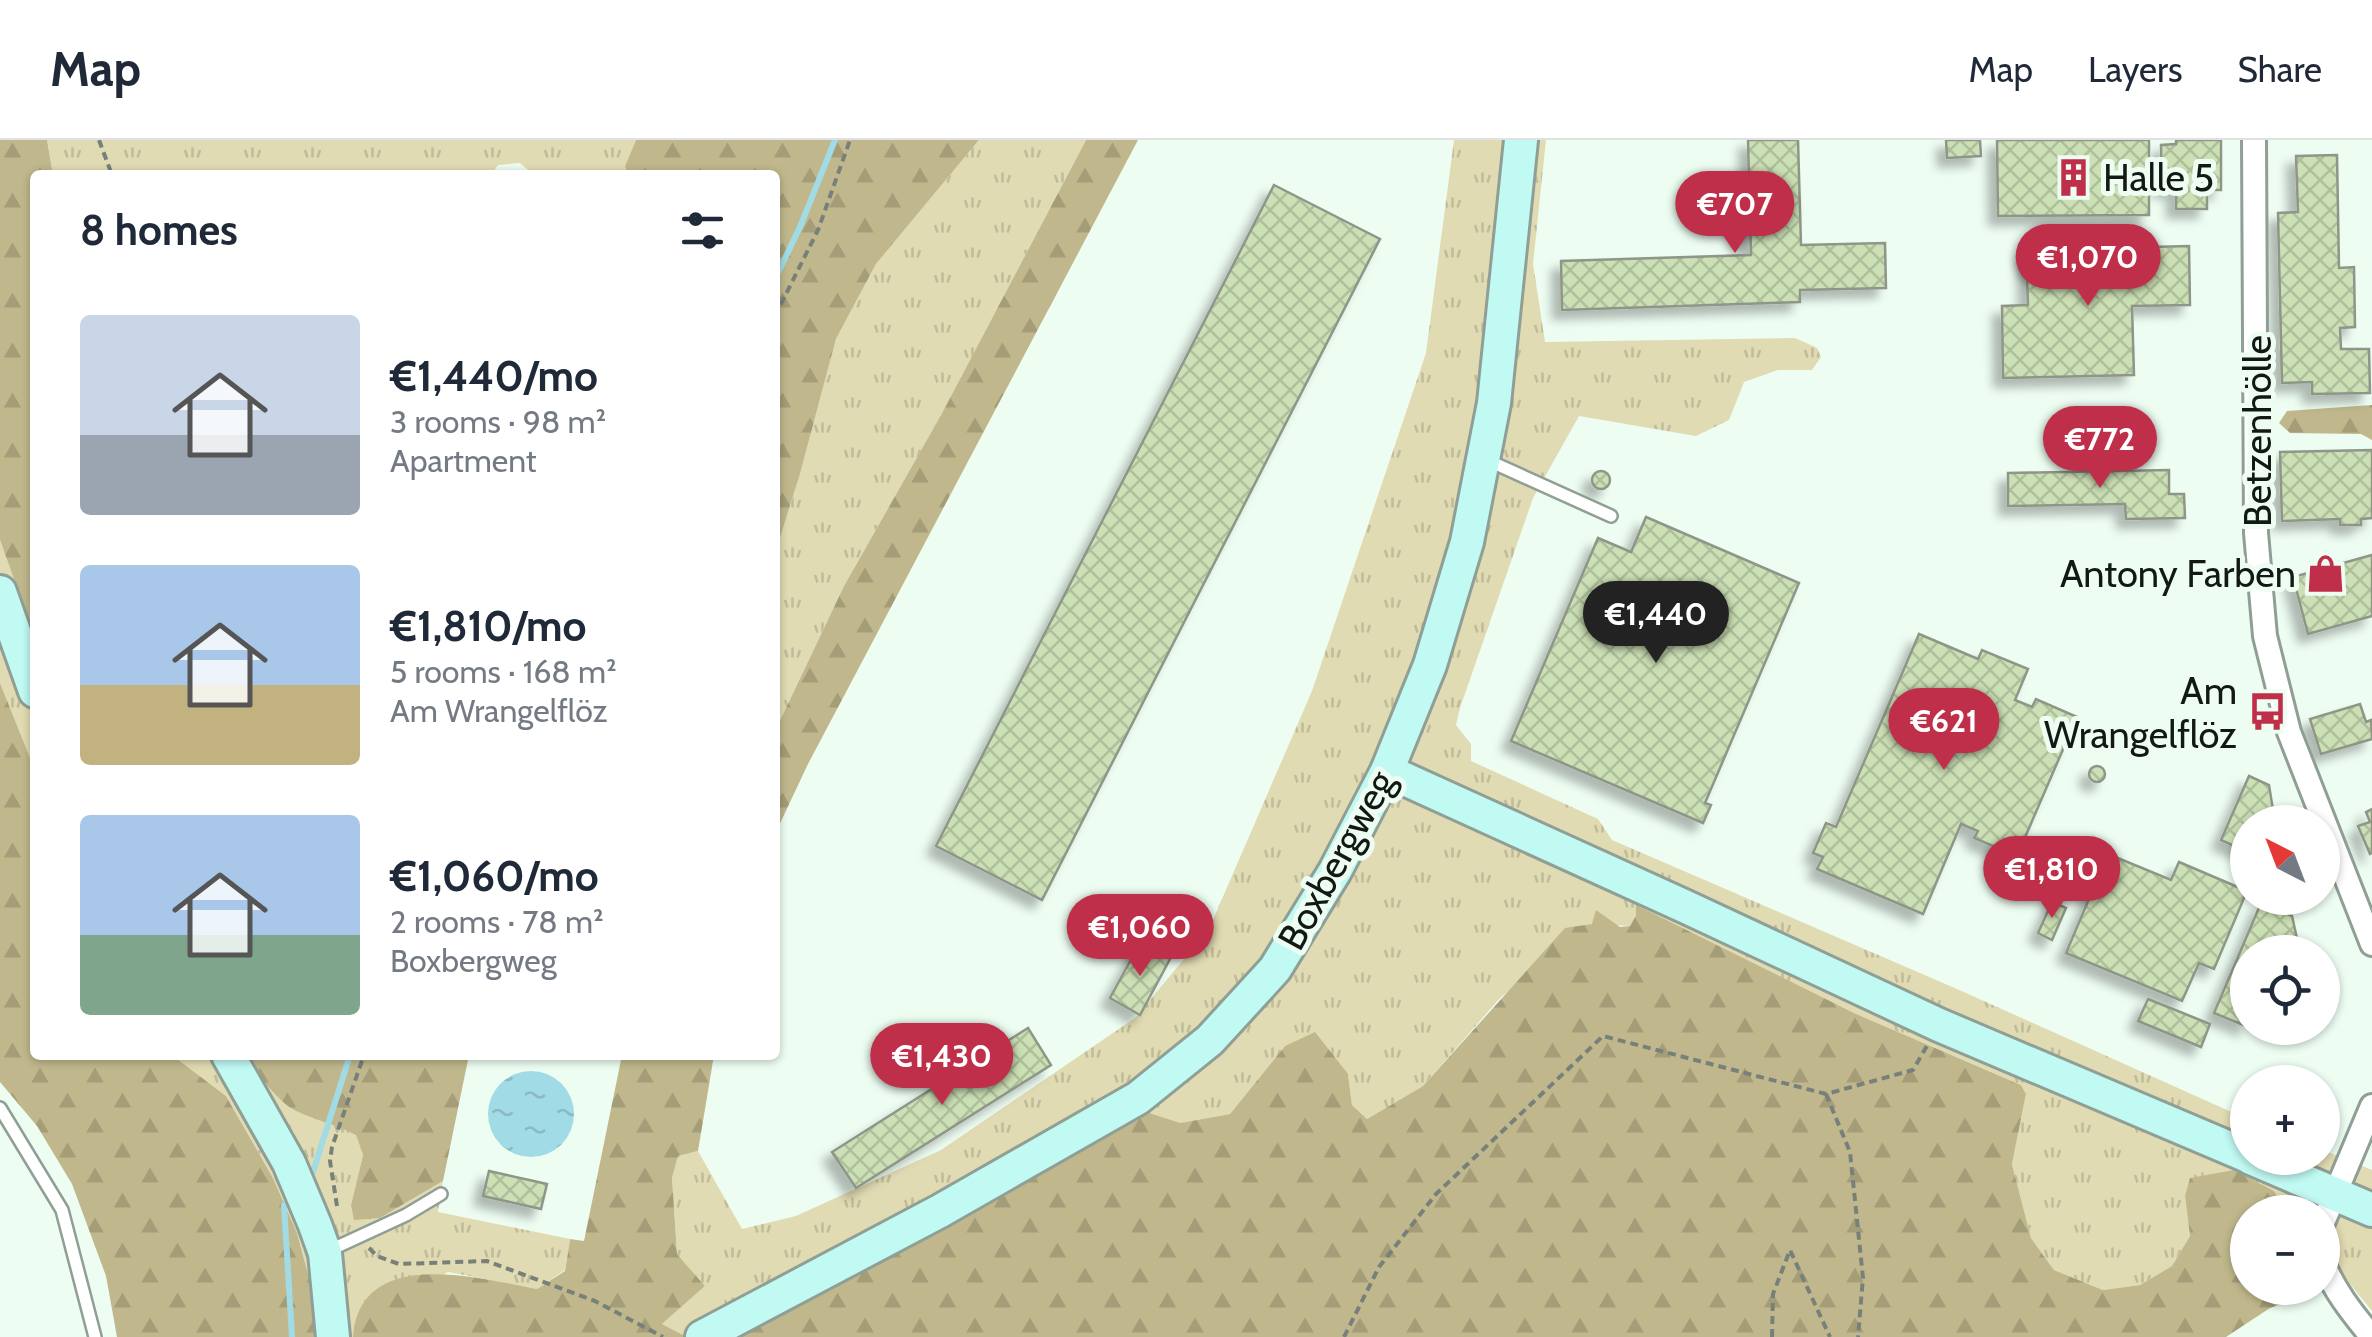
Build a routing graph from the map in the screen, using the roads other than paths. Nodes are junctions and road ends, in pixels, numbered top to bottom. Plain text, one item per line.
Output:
1 (1521, 140) edge
2 (2254, 140) edge
3 (1484, 458) junction
4 (1611, 516) dead end
5 (0, 592) edge
6 (30, 676) edge
7 (1387, 771) junction
8 (2372, 944) edge
9 (231, 1060) edge
10 (2372, 1106) edge
11 (0, 1108) edge
12 (2230, 1149) edge
13 (2292, 1175) edge
14 (2334, 1193) junction
15 (441, 1194) dead end
16 (2372, 1210) edge
17 (324, 1253) junction
18 (2340, 1294) edge
19 (2372, 1336) edge
20 (95, 1337) edge
21 (333, 1337) edge
22 (702, 1337) edge

1 - 3 street, Boxbergweg
2 - 8 street, Betzenhölle
3 - 4 lane
3 - 7 street, Boxbergweg
5 - 6 street
7 - 12 street
7 - 22 street, Boxbergweg
9 - 17 street
10 - 14 street
11 - 20 lane
13 - 14 street
14 - 16 street
15 - 17 lane
17 - 21 street
18 - 19 street

